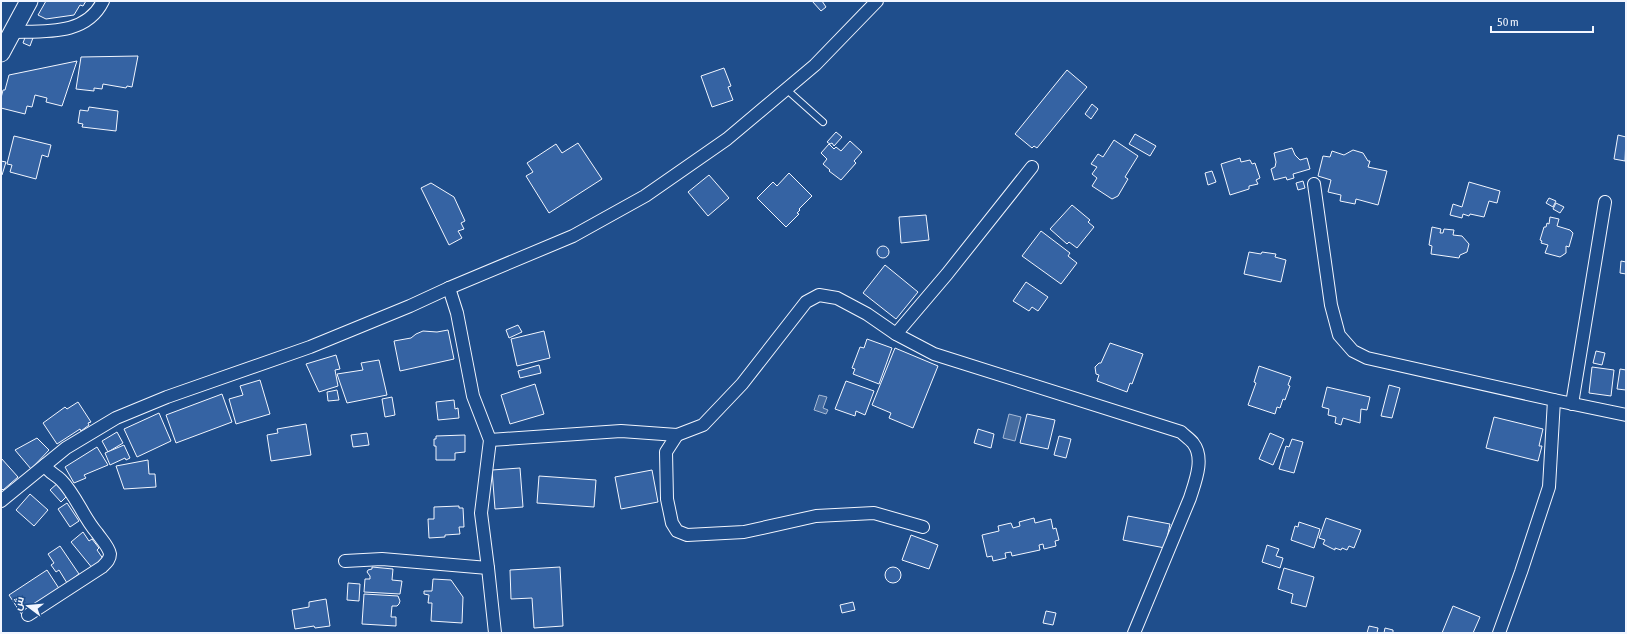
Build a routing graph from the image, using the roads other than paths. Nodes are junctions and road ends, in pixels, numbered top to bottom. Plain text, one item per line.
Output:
1 (28, 1) edge
2 (103, 1) edge
3 (877, 1) edge
4 (11, 32) junction
5 (1, 53) edge
6 (786, 89) junction
7 (823, 122) dead end
8 (1032, 167) dead end
9 (1314, 184) dead end
10 (1605, 202) dead end
11 (449, 288) junction
12 (896, 334) junction
13 (1554, 400) junction
14 (1572, 404) junction
15 (1626, 415) edge
16 (677, 435) junction
17 (490, 440) junction
18 (45, 465) junction
19 (1, 501) edge
20 (923, 527) dead end
21 (345, 561) dead end
22 (488, 568) junction
23 (28, 615) dead end
24 (495, 633) edge
25 (1134, 633) edge
26 (1499, 633) edge

1 - 4 street
2 - 4 street
3 - 6 street
4 - 5 street
6 - 7 lane
6 - 11 street
8 - 12 street
9 - 13 street
10 - 14 street
11 - 17 street
11 - 18 street
12 - 16 street
12 - 25 street
13 - 14 street
13 - 26 street
14 - 15 street
16 - 17 street
16 - 20 street
17 - 22 street
18 - 19 street
18 - 23 street
21 - 22 street
22 - 24 street

